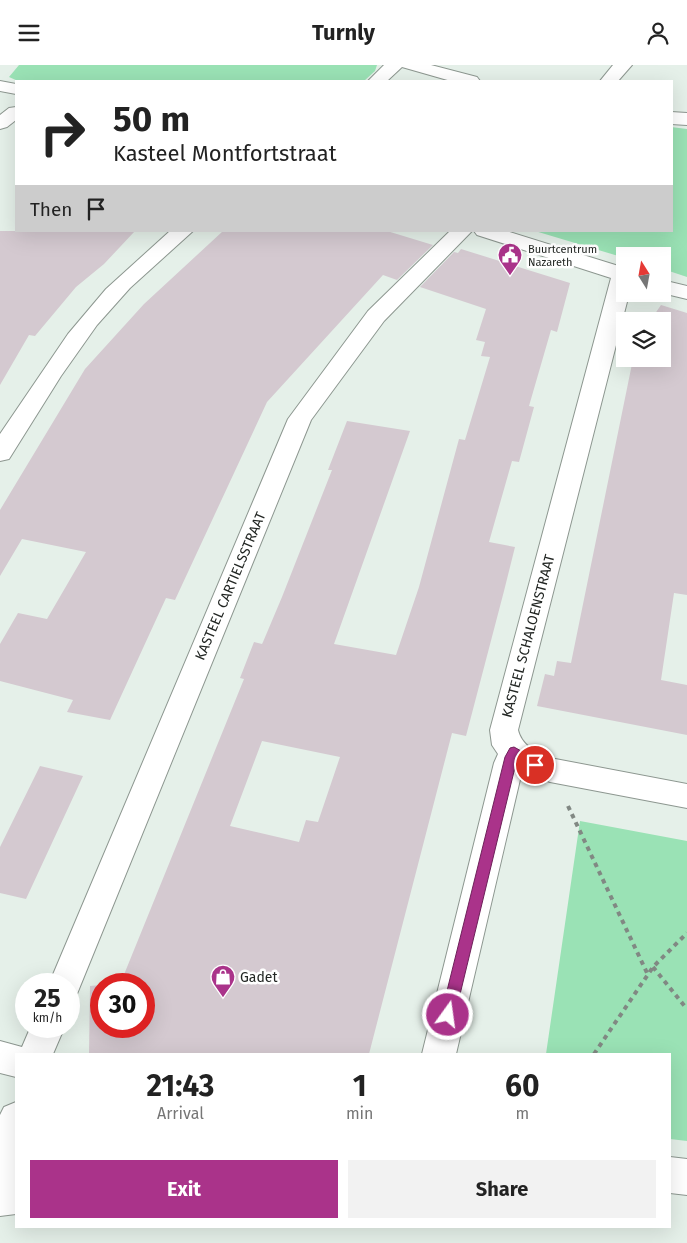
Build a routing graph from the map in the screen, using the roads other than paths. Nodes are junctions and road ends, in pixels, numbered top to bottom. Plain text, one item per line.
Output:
1 (395, 65) edge
2 (410, 65) edge
3 (623, 65) edge
4 (378, 80) edge
5 (467, 80) edge
6 (610, 80) edge
7 (0, 86) edge
8 (15, 89) edge
9 (15, 113) edge
10 (673, 118) edge
11 (687, 119) edge
12 (0, 123) edge
13 (182, 232) edge
14 (461, 232) edge
15 (487, 232) edge
16 (616, 272) edge
17 (671, 289) edge
18 (687, 293) edge
19 (617, 303) edge
20 (0, 453) edge
21 (514, 752) junction
22 (687, 796) edge
23 (70, 973) edge
24 (43, 1038) edge
25 (36, 1053) edge
26 (439, 1053) edge
27 (0, 1057) edge
28 (15, 1061) edge
29 (15, 1122) edge
30 (0, 1175) edge
31 (671, 1175) edge
32 (687, 1177) edge
33 (15, 1197) edge
34 (0, 1198) edge

1 - 4 street
2 - 5 street
3 - 6 street
7 - 8 street
9 - 12 street
10 - 11 street
13 - 20 street
14 - 23 street, KASTEEL CARTIELSSTRAAT
15 - 16 street
17 - 18 street
19 - 21 street, KASTEEL SCHALOENSTRAAT
21 - 22 street
21 - 26 street
24 - 25 street
27 - 28 street
29 - 30 street
31 - 32 street
33 - 34 street

